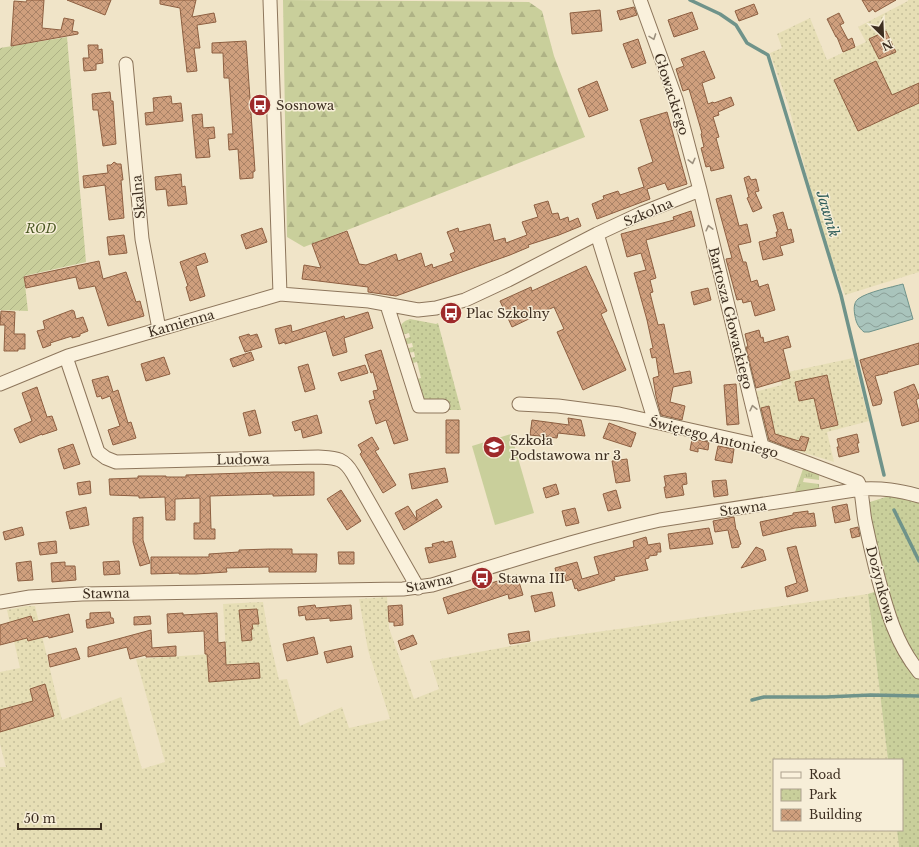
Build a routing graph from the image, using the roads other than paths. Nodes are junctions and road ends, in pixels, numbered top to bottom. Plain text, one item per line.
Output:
1 (270, 0) edge
2 (640, 0) edge
3 (126, 64) dead end
4 (700, 190) junction
5 (597, 234) junction
6 (280, 294) junction
7 (387, 304) junction
8 (159, 329) junction
9 (66, 357) junction
10 (0, 383) edge
11 (519, 404) dead end
12 (444, 406) dead end
13 (655, 422) junction
14 (762, 446) junction
15 (861, 489) junction
16 (919, 496) edge
17 (418, 588) junction
18 (0, 602) edge
19 (919, 672) edge

1 - 6 street
2 -> 4 street, Głowackiego
3 - 8 street, Skalna
4 - 5 street, Szkolna
14 -> 4 street, Bartosza Głowackiego
5 - 7 street, Szkolna
5 - 13 street
6 - 7 street, Kamienna
6 - 8 street, Kamienna
7 - 12 street
8 - 9 street, Kamienna
9 - 10 street, Kamienna
9 - 17 street, Ludowa
11 - 13 street, Świętego Antoniego
13 - 14 street, Świętego Antoniego
14 - 15 street, Świętego Antoniego
15 - 16 street, Stawna
15 - 17 street, Stawna
15 - 19 street, Dożynkowa
17 - 18 street, Stawna

